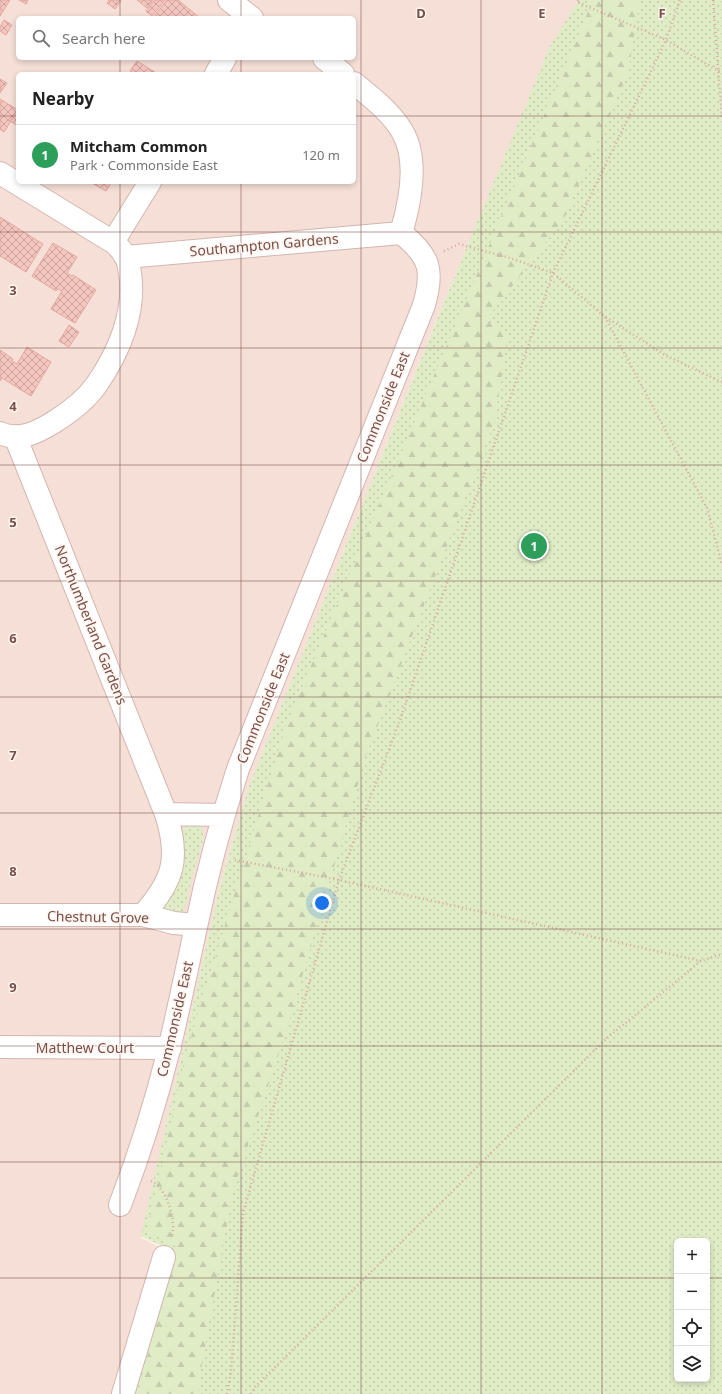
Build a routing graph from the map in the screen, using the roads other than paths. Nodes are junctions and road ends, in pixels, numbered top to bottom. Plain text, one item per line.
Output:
1 (229, 0) edge
2 (249, 16) edge
3 (224, 60) edge
4 (326, 60) edge
5 (217, 72) edge
6 (341, 72) edge
7 (356, 85) edge
8 (0, 173) edge
9 (16, 183) edge
10 (17, 184) edge
11 (149, 184) edge
12 (401, 233) junction
13 (120, 250) junction
14 (8, 434) edge
15 (166, 814) junction
16 (223, 815) junction
17 (0, 915) edge
18 (143, 915) junction
19 (196, 925) junction
20 (0, 1048) edge
21 (170, 1048) junction
22 (120, 1205) dead end
23 (164, 1257) road end
24 (123, 1394) edge

1 - 2 street
3 - 5 street
4 - 6 street
7 - 12 street
8 - 9 street
10 - 13 street
11 - 13 street
12 - 13 street, Southampton Gardens
12 - 16 street, Commonside East
13 - 14 street
14 - 15 street, Northumberland Gardens
15 - 16 street
15 - 18 street, Northumberland Gardens
16 - 19 street, Commonside East
17 - 18 street, Chestnut Grove
18 - 19 street, Chestnut Grove
19 - 21 street, Commonside East
20 - 21 street, Matthew Court
21 - 22 street, Commonside East
23 - 24 street

